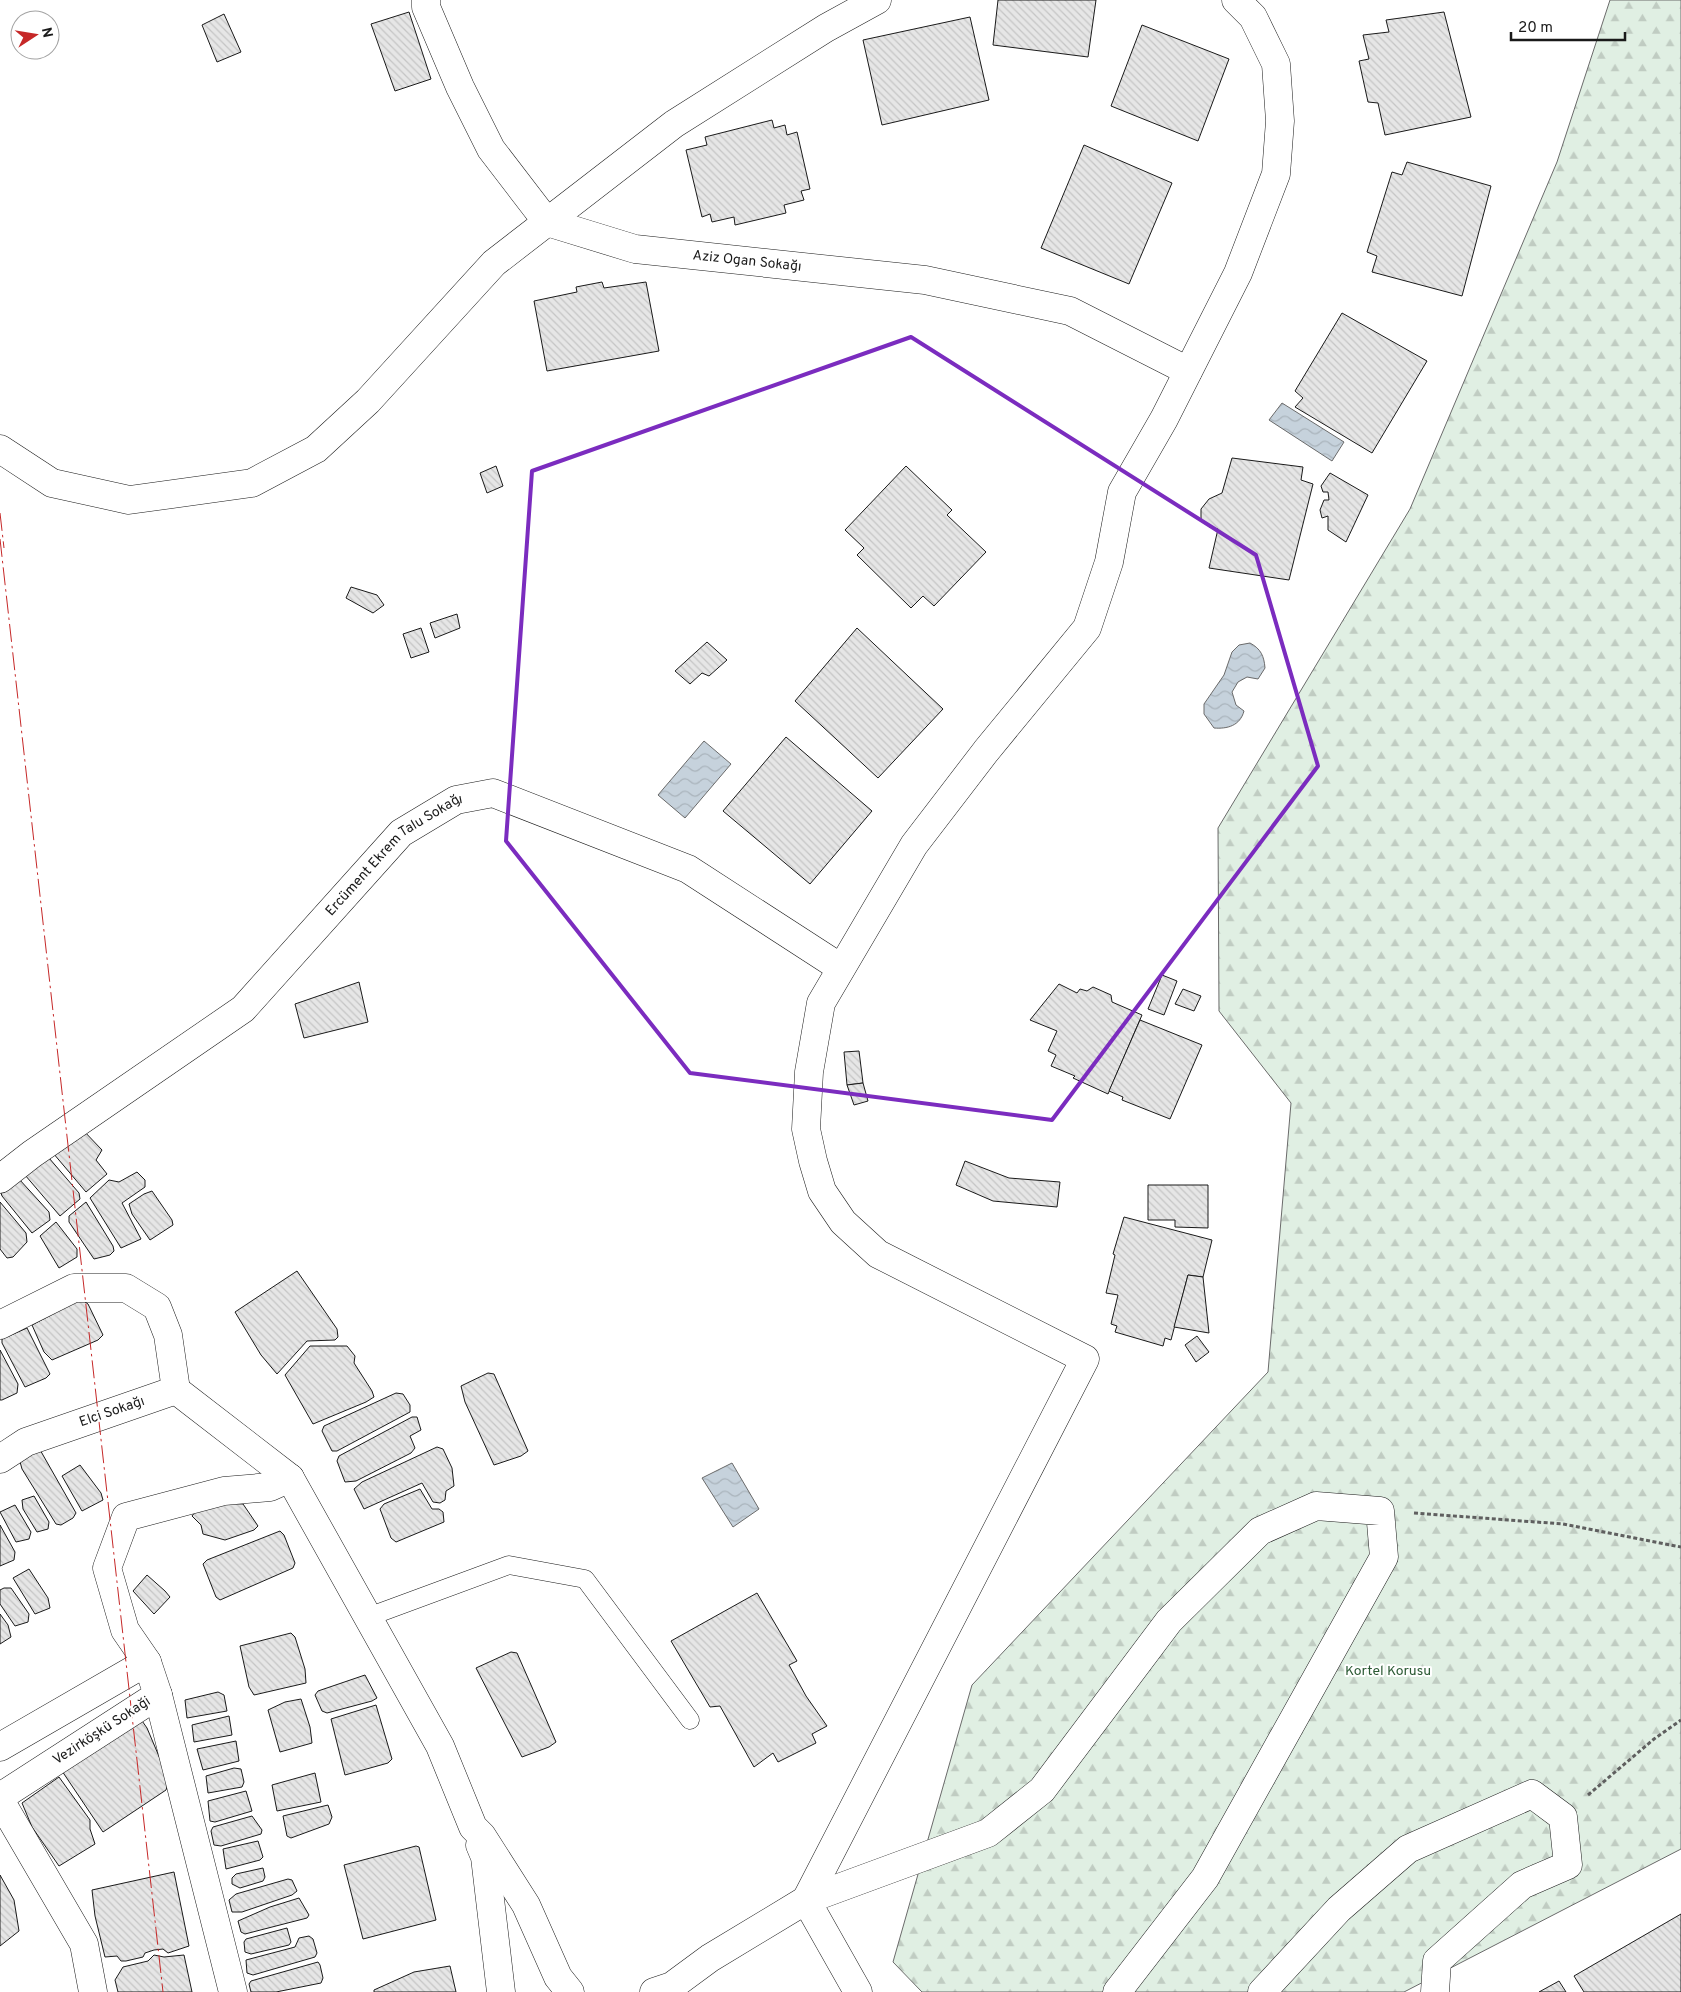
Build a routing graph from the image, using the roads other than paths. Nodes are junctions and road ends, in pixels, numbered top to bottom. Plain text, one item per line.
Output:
1 (426, 0) edge
2 (877, 0) edge
3 (1236, 0) edge
4 (547, 222) junction
5 (1188, 371) junction
6 (0, 449) edge
7 (841, 968) junction
8 (0, 1179) edge
9 (0, 1325) edge
10 (176, 1390) junction
11 (0, 1459) edge
12 (290, 1478) junction
13 (368, 1617) junction
14 (147, 1662) junction
15 (158, 1695) junction
16 (690, 1720) dead end
17 (0, 1747) edge
18 (0, 1798) edge
19 (473, 1827) junction
20 (806, 1900) junction
21 (93, 1992) edge
22 (233, 1992) edge
23 (501, 1992) edge
24 (570, 1992) edge
25 (654, 1992) edge
26 (858, 1992) edge
27 (1117, 1992) edge
28 (1262, 1992) edge
29 (1435, 1992) edge

1 - 4 street
2 - 4 street
3 - 5 street
4 - 5 street, Aziz Ogan Sokağı
4 - 6 street
5 - 7 street
7 - 8 street, Ercüment Ekrem Talu Sokağı
7 - 20 street
9 - 10 street
10 - 11 street, Elci Sokağı
10 - 12 street
12 - 13 street
12 - 14 street, Vezirköşkü Sokaği
13 - 16 lane
13 - 19 street
14 - 15 street, Vezirköşkü Sokaği
14 - 17 street
15 - 18 street, Vezirköşkü Sokaği
15 - 22 street
18 - 21 street
19 - 23 street
19 - 24 street
20 - 25 street
20 - 26 street
20 - 27 street
28 - 29 street

